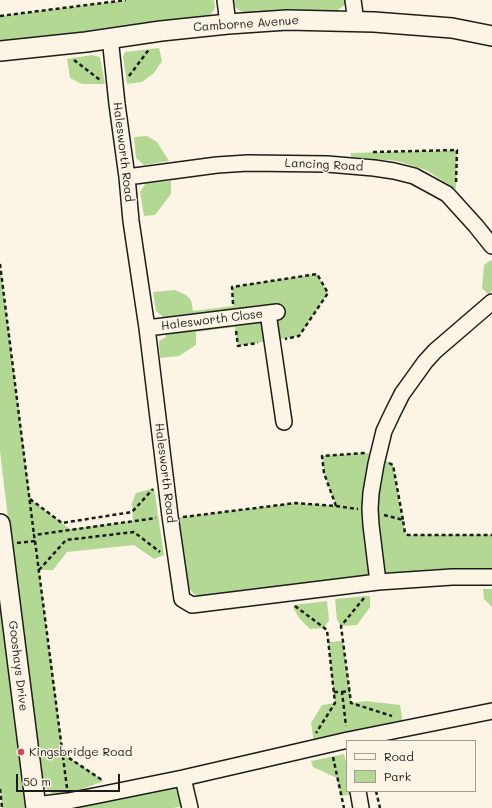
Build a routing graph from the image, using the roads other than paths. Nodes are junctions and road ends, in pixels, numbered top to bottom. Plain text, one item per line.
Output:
1 (225, 0) edge
2 (353, 0) edge
3 (356, 22) junction
4 (228, 24) junction
5 (492, 36) edge
6 (110, 38) junction
7 (0, 51) edge
8 (128, 177) junction
9 (492, 246) edge
10 (492, 302) edge
11 (147, 328) junction
12 (284, 422) dead end
13 (0, 524) edge
14 (492, 577) edge
15 (378, 582) junction
16 (492, 711) edge
17 (353, 740) edge
18 (346, 741) edge
19 (183, 778) junction
20 (358, 792) edge
21 (35, 806) edge
22 (190, 808) edge
23 (362, 808) edge

1 - 4 street
2 - 3 street
3 - 4 street, Camborne Avenue
3 - 5 street, Camborne Avenue
4 - 6 street, Camborne Avenue
6 - 7 street, Camborne Avenue
6 - 8 street, Halesworth Road
8 - 9 street, Lancing Road
8 - 11 street, Halesworth Road
10 - 15 street
11 - 12 street, Halesworth Close
11 - 15 street, Halesworth Road
13 - 21 street, Gooshays Drive
14 - 15 street, Halesworth Road
16 - 17 street
18 - 19 street
19 - 21 street
19 - 22 street
20 - 23 street

